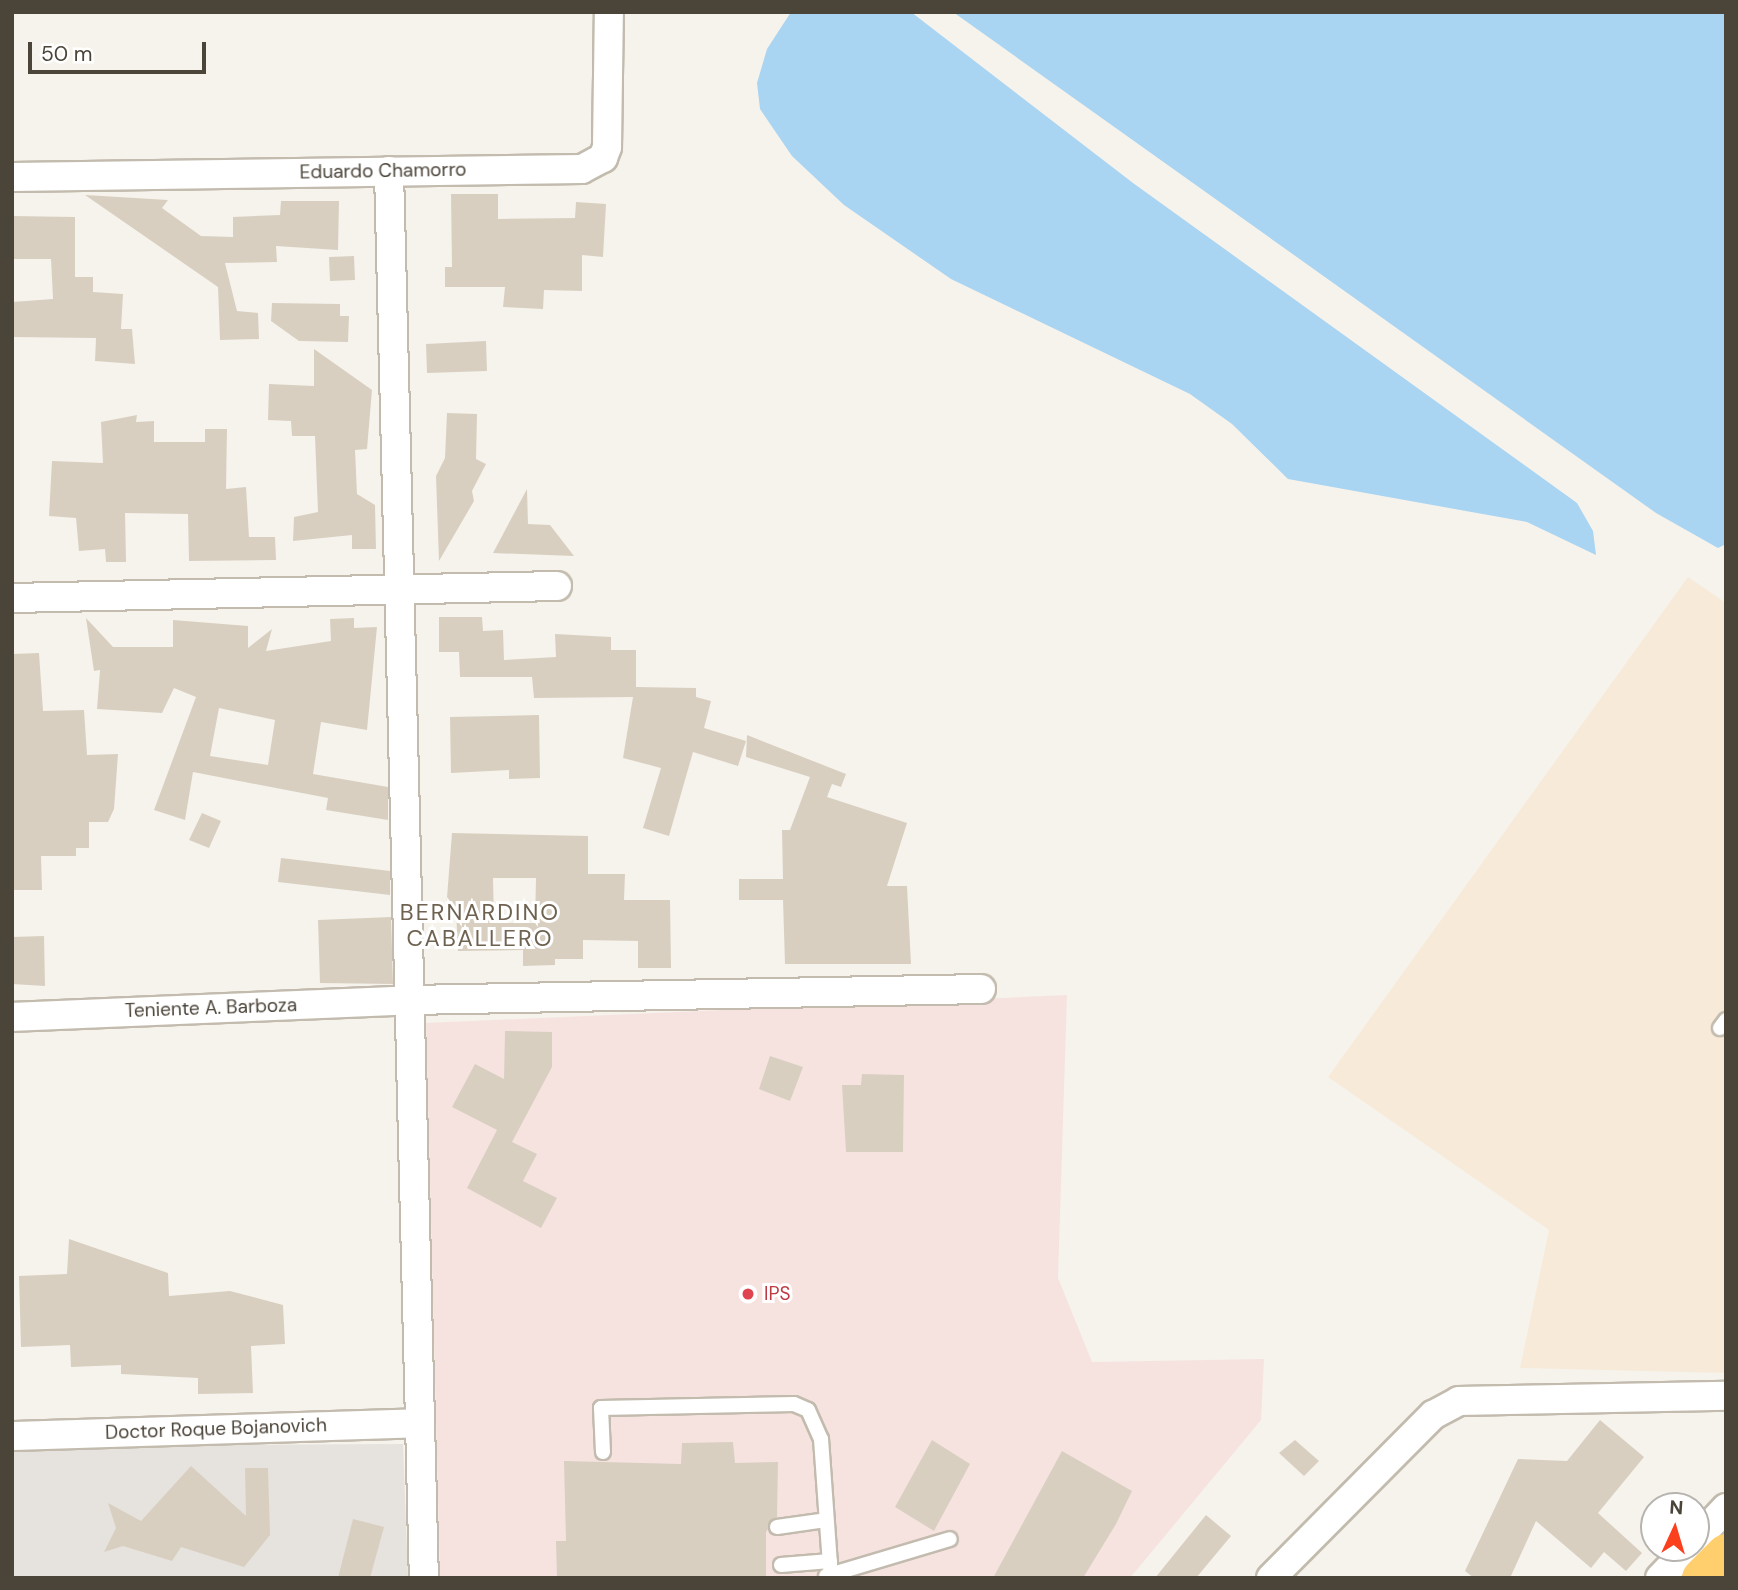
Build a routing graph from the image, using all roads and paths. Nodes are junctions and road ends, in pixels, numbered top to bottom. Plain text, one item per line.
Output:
1 (609, 12) edge
2 (389, 171) junction
3 (12, 177) edge
4 (557, 586) dead end
5 (400, 589) junction
6 (12, 598) edge
7 (981, 989) dead end
8 (410, 1000) junction
9 (12, 1017) edge
10 (1726, 1396) edge
11 (420, 1423) junction
12 (12, 1436) edge
13 (603, 1452) dead end
14 (1726, 1508) edge
15 (826, 1520) junction
16 (1710, 1525) edge
17 (777, 1527) dead end
18 (950, 1539) dead end
19 (1726, 1553) edge
20 (1675, 1562) edge
21 (781, 1565) dead end
22 (829, 1572) edge
23 (424, 1578) edge
24 (1270, 1578) edge
25 (1660, 1578) edge
26 (1701, 1578) edge

1 - 2 street, Eduardo Chamorro
2 - 3 street, Eduardo Chamorro
2 - 5 street
4 - 5 street
5 - 6 street
5 - 8 street
7 - 8 street, Teniente A. Barboza
8 - 9 street, Teniente A. Barboza
8 - 11 street
10 - 24 street
11 - 12 street, Doctor Roque Bojanovich
11 - 23 street
13 - 15 lane
14 - 16 street
15 - 17 lane
15 - 22 lane
18 - 22 lane
19 - 26 highway
20 - 25 street
21 - 22 lane

